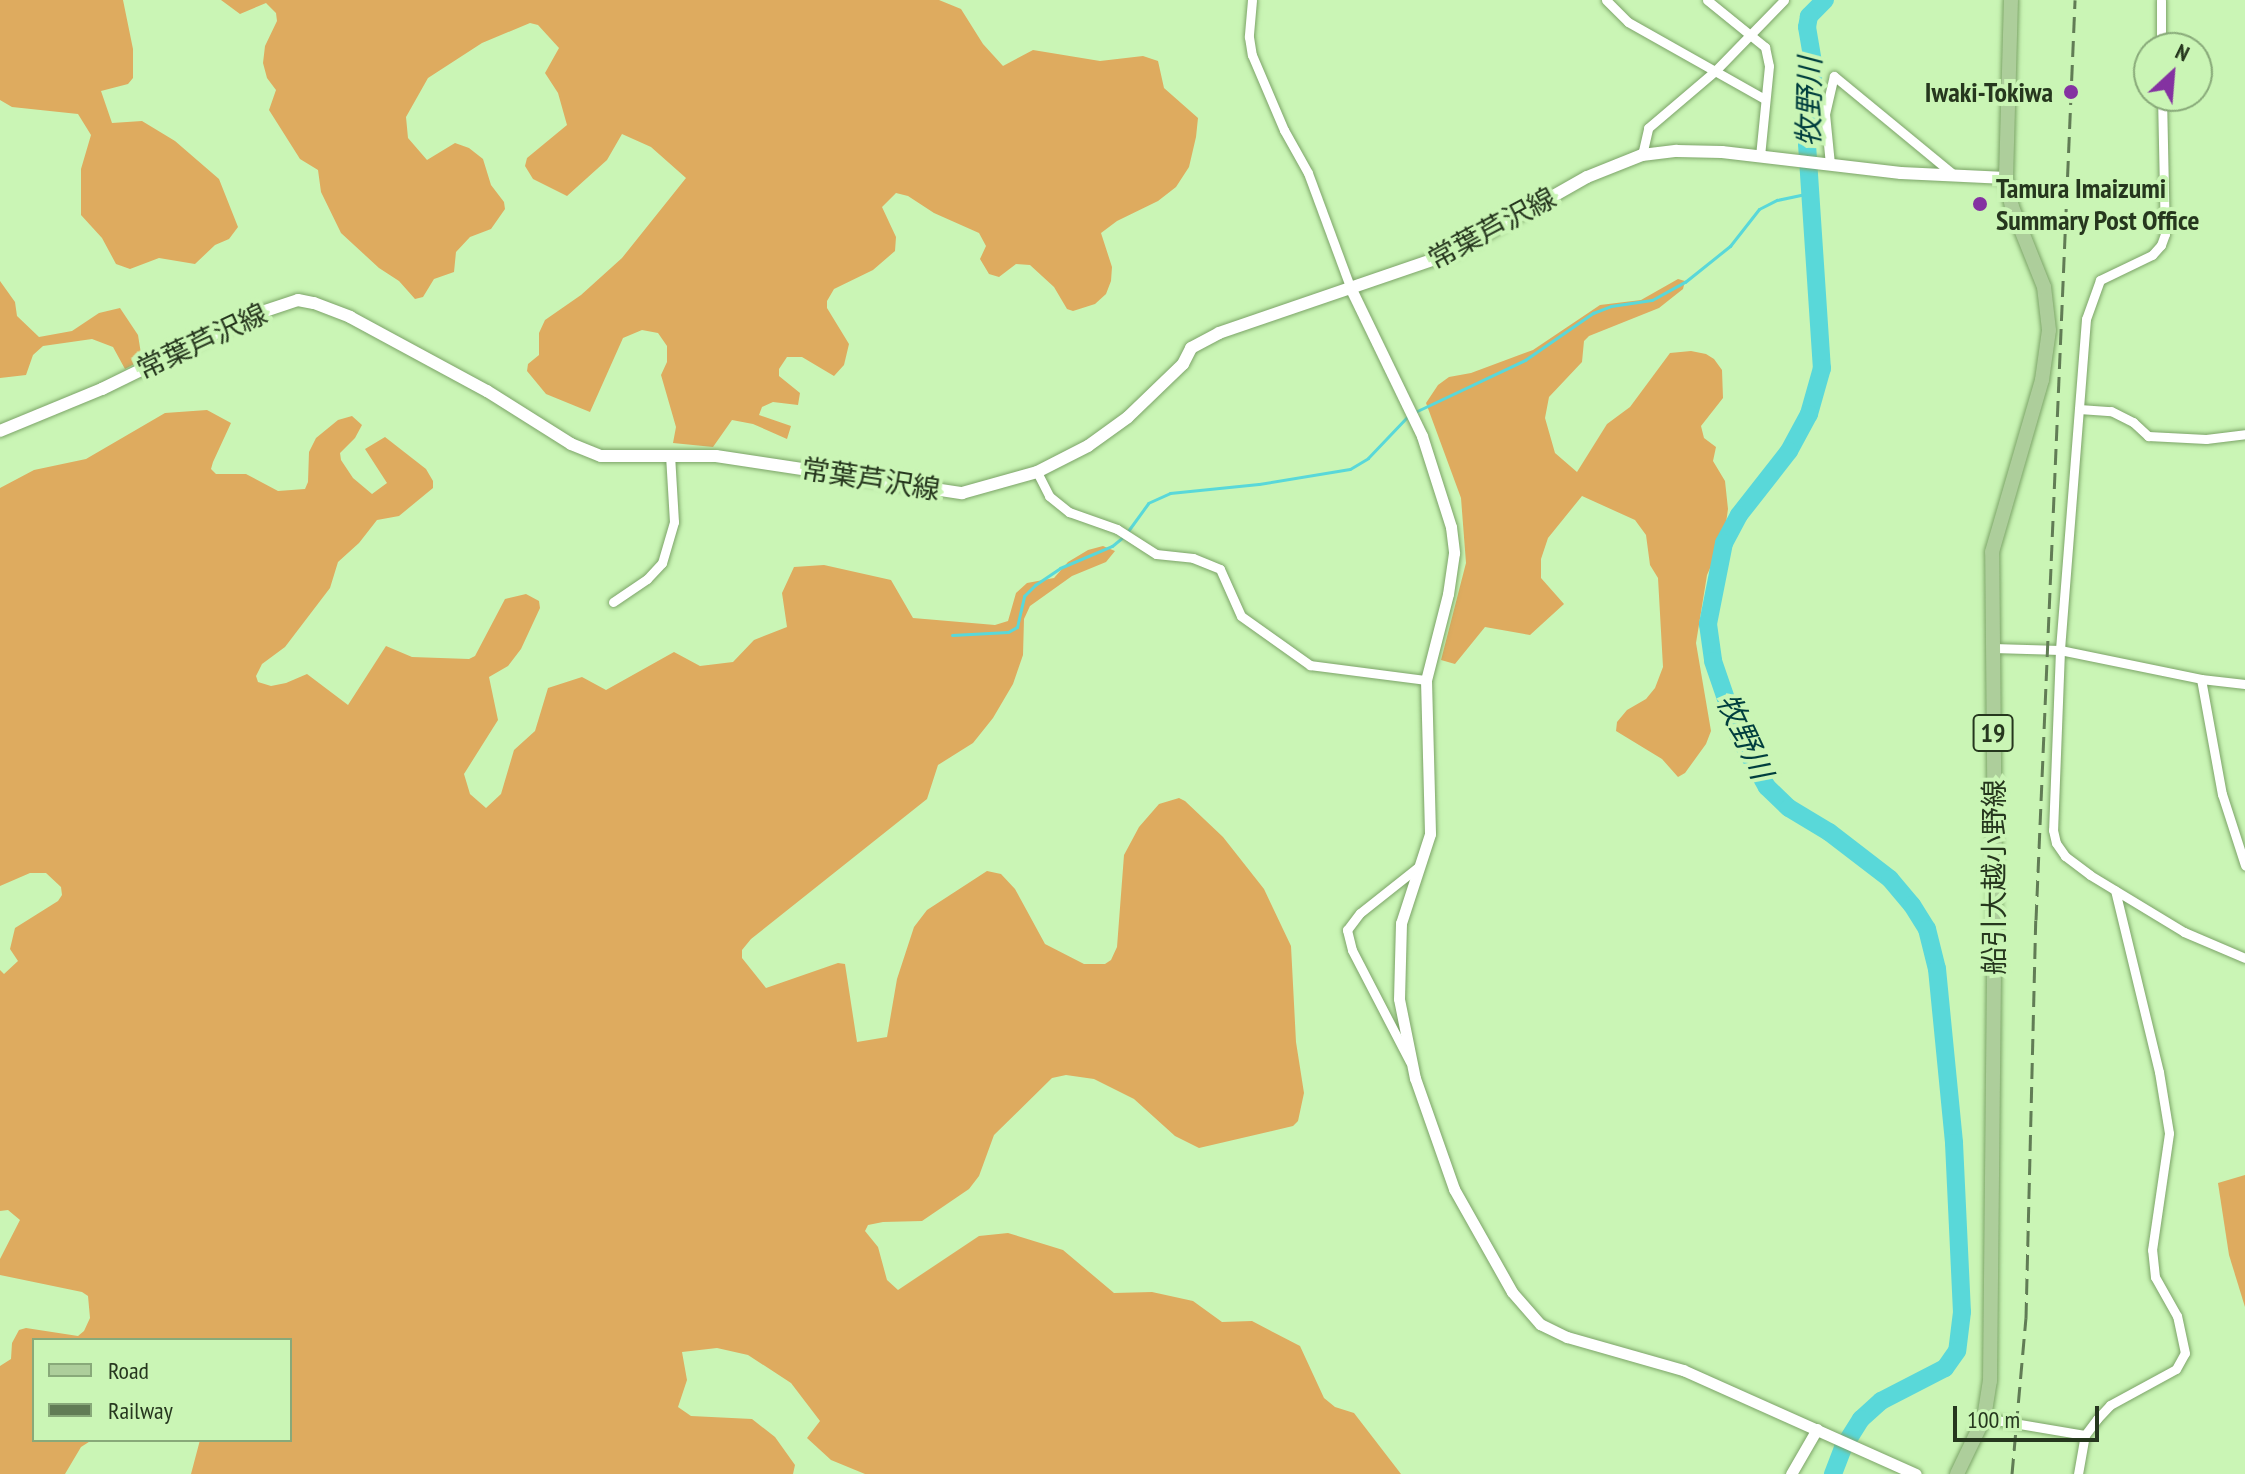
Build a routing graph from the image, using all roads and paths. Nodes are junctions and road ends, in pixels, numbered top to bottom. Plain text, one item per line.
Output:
1 (1252, 0) edge
2 (1606, 0) edge
3 (1707, 0) edge
4 (1784, 0) edge
5 (2011, 0) edge
6 (2161, 0) edge
7 (1752, 32) junction
8 (2161, 32) edge
9 (1715, 71) junction
10 (1763, 98) junction
11 (2162, 112) edge
12 (1642, 155) junction
13 (1760, 156) junction
14 (1830, 164) junction
15 (1954, 175) junction
16 (2006, 178) junction
17 (1351, 289) junction
18 (2079, 409) junction
19 (0, 431) edge
20 (2245, 434) edge
21 (670, 455) junction
22 (1037, 472) junction
23 (613, 602) dead end
24 (1993, 648) junction
25 (2060, 650) junction
26 (2201, 679) junction
27 (1426, 680) junction
28 (2245, 684) edge
29 (2245, 865) edge
30 (1418, 867) junction
31 (2115, 890) junction
32 (2245, 958) edge
33 (1413, 1069) junction
34 (1984, 1418) junction
35 (1817, 1429) junction
36 (2085, 1435) junction
37 (1791, 1474) edge
38 (1916, 1474) edge
39 (1957, 1474) edge
40 (2078, 1474) edge

1 - 17 street
2 - 9 street
3 - 7 street
4 - 7 street
5 - 16 main road, 船引大越小野線 / 19
6 - 8 street
7 - 9 street
7 - 10 street
9 - 10 street
9 - 12 street
10 - 13 street
11 - 18 street
12 - 13 main road, 常葉芦沢線
12 - 17 main road, 常葉芦沢線
13 - 14 main road, 常葉芦沢線
14 - 15 main road, 常葉芦沢線
14 - 15 street
15 - 16 main road, 常葉芦沢線
16 - 24 main road, 船引大越小野線 / 19
17 - 22 main road, 常葉芦沢線
17 - 27 street
18 - 20 street
18 - 25 street
19 - 21 main road, 常葉芦沢線
21 - 22 main road, 常葉芦沢線
21 - 23 street
22 - 27 street
24 - 25 street
24 - 34 main road, 船引大越小野線 / 19
25 - 26 street
25 - 31 street
26 - 28 street
26 - 29 street
27 - 30 street
30 - 33 street
30 - 33 street
31 - 32 street
31 - 36 street
33 - 35 street
34 - 36 street
34 - 39 main road, 船引大越小野線 / 19
35 - 37 street
35 - 38 street
36 - 40 street

